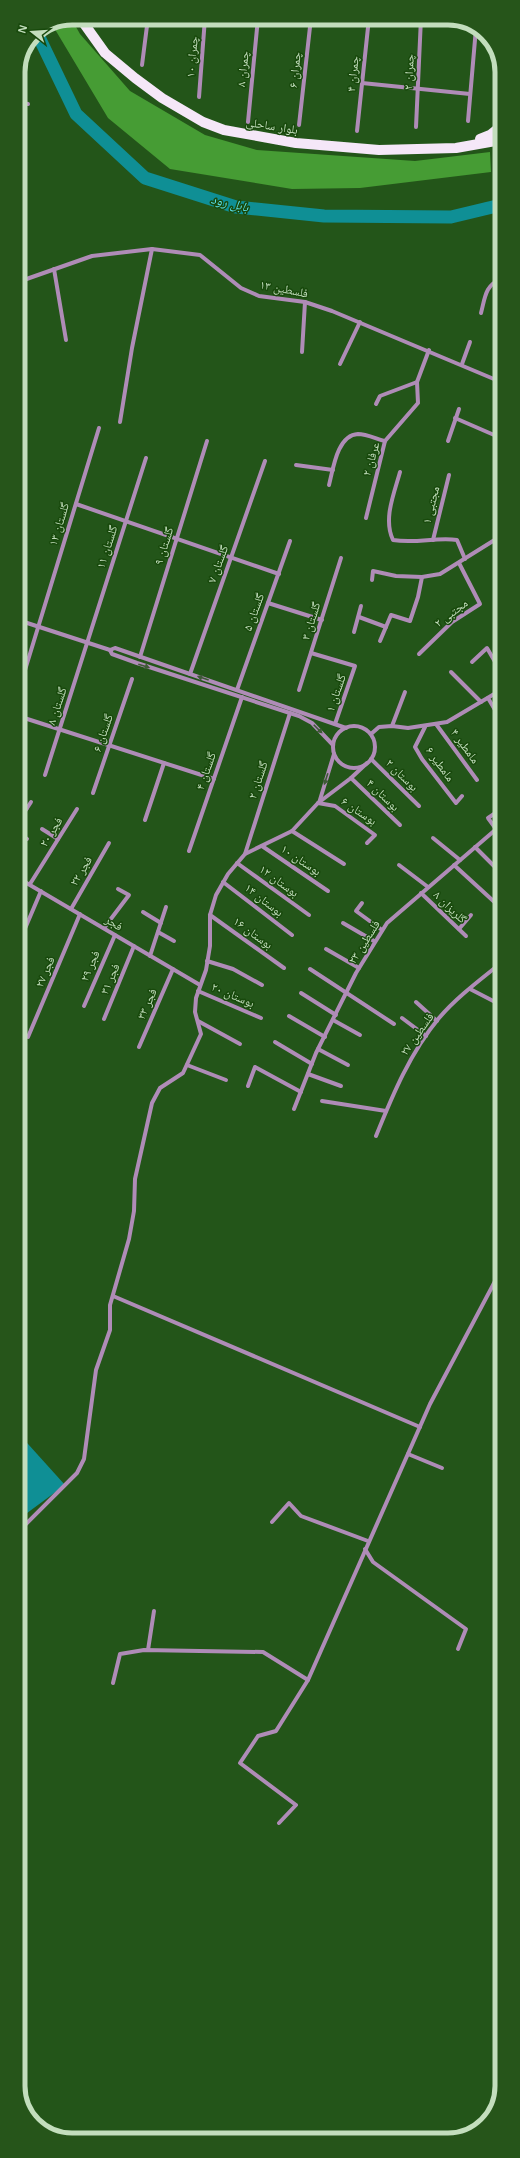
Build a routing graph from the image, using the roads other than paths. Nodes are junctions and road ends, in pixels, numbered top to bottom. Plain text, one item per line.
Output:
1 (85, 25) edge
2 (147, 25) edge
3 (204, 25) edge
4 (257, 25) edge
5 (310, 25) edge
6 (368, 25) edge
7 (421, 25) edge
8 (475, 34) edge
9 (142, 66) dead end
10 (362, 83) junction
11 (418, 89) junction
12 (470, 94) junction
13 (199, 97) dead end
14 (25, 103) edge
15 (28, 104) dead end
16 (248, 122) dead end
17 (468, 122) dead end
18 (299, 125) dead end
19 (416, 126) dead end
20 (357, 131) dead end
21 (495, 131) edge
22 (495, 141) edge
23 (456, 148) junction
24 (152, 249) junction
25 (54, 269) junction
26 (25, 279) edge
27 (495, 281) edge
28 (305, 302) junction
29 (481, 314) dead end
30 (360, 322) junction
31 (66, 340) dead end
32 (470, 342) dead end
33 (429, 350) junction
34 (302, 352) dead end
35 (340, 364) dead end
36 (462, 364) junction
37 (495, 379) edge
38 (417, 382) junction
39 (376, 404) dead end
40 (458, 409) dead end
41 (455, 418) junction
42 (120, 422) dead end
43 (100, 428) dead end
44 (495, 435) edge
45 (207, 441) dead end
46 (385, 441) junction
47 (448, 441) dead end
48 (146, 458) dead end
49 (265, 461) dead end
50 (296, 466) dead end
51 (333, 470) junction
52 (400, 472) dead end
53 (449, 474) dead end
54 (329, 485) dead end
55 (76, 504) junction
56 (366, 518) dead end
57 (126, 521) junction
58 (177, 539) junction
59 (495, 539) edge
60 (433, 540) junction
61 (290, 541) dead end
62 (231, 558) junction
63 (341, 558) dead end
64 (465, 559) junction
65 (459, 563) junction
66 (279, 574) junction
67 (422, 577) junction
68 (372, 580) dead end
69 (268, 603) junction
70 (361, 606) dead end
71 (359, 617) junction
72 (322, 620) junction
73 (25, 622) edge
74 (38, 627) junction
75 (386, 627) junction
76 (354, 632) dead end
77 (380, 641) dead end
78 (87, 642) junction
79 (110, 650) junction
80 (311, 653) junction
81 (419, 654) dead end
82 (140, 656) junction
83 (472, 662) dead end
84 (495, 662) edge
85 (25, 670) edge
86 (451, 672) dead end
87 (190, 674) junction
88 (132, 679) dead end
89 (222, 685) junction
90 (220, 690) junction
91 (237, 690) junction
92 (299, 690) dead end
93 (405, 692) dead end
94 (495, 694) edge
95 (242, 697) junction
96 (488, 698) junction
97 (481, 702) junction
98 (495, 710) edge
99 (290, 713) junction
100 (25, 718) edge
101 (335, 724) junction
102 (436, 724) junction
103 (392, 726) junction
104 (425, 727) junction
105 (346, 728) junction
106 (60, 730) junction
107 (370, 734) junction
108 (333, 745) junction
109 (109, 746) junction
110 (334, 754) junction
111 (371, 759) junction
112 (164, 763) junction
113 (367, 763) junction
114 (46, 775) dead end
115 (351, 778) junction
116 (214, 779) junction
117 (477, 780) dead end
118 (93, 793) dead end
119 (462, 796) dead end
120 (31, 802) dead end
121 (318, 803) junction
122 (419, 806) dead end
123 (27, 808) joint
124 (77, 810) dead end
125 (25, 811) edge
126 (494, 814) dead end
127 (145, 820) dead end
128 (400, 825) dead end
129 (495, 828) edge
130 (42, 830) dead end
131 (495, 830) edge
132 (292, 831) junction
133 (433, 838) dead end
134 (58, 840) junction
135 (109, 843) dead end
136 (367, 843) dead end
137 (262, 846) junction
138 (475, 847) junction
139 (189, 851) dead end
140 (245, 854) junction
141 (460, 860) junction
142 (237, 863) junction
143 (344, 864) dead end
144 (399, 865) dead end
145 (454, 865) junction
146 (495, 867) edge
147 (25, 882) edge
148 (223, 882) junction
149 (30, 884) junction
150 (428, 887) junction
151 (118, 889) dead end
152 (41, 891) junction
153 (328, 891) dead end
154 (421, 893) junction
155 (362, 903) dead end
156 (495, 903) edge
157 (166, 907) dead end
158 (71, 909) junction
159 (142, 912) dead end
160 (80, 914) junction
161 (210, 915) junction
162 (309, 915) dead end
163 (471, 915) dead end
164 (161, 923) junction
165 (343, 923) dead end
166 (104, 928) junction
167 (25, 929) edge
168 (459, 929) junction
169 (382, 930) junction
170 (158, 932) junction
171 (115, 935) junction
172 (292, 935) dead end
173 (466, 936) dead end
174 (174, 941) dead end
175 (374, 941) junction
176 (134, 946) junction
177 (326, 949) dead end
178 (150, 956) junction
179 (207, 961) junction
180 (284, 968) dead end
181 (359, 968) junction
182 (495, 968) edge
183 (173, 969) junction
184 (310, 969) dead end
185 (200, 985) junction
186 (262, 985) dead end
187 (470, 988) junction
188 (198, 991) junction
189 (301, 993) dead end
190 (347, 993) junction
191 (495, 1001) edge
192 (416, 1002) dead end
193 (84, 1006) dead end
194 (336, 1015) junction
195 (289, 1016) dead end
196 (261, 1018) dead end
197 (402, 1018) dead end
198 (104, 1020) dead end
199 (334, 1020) junction
200 (198, 1021) junction
201 (437, 1021) junction
202 (394, 1024) dead end
203 (360, 1035) dead end
204 (426, 1036) junction
205 (28, 1037) dead end
206 (325, 1037) junction
207 (275, 1042) dead end
208 (240, 1044) dead end
209 (139, 1047) dead end
210 (318, 1049) junction
211 (312, 1064) junction
212 (187, 1065) junction
213 (348, 1065) dead end
214 (308, 1074) junction
215 (226, 1080) dead end
216 (248, 1086) dead end
217 (341, 1086) dead end
218 (301, 1092) junction
219 (322, 1101) dead end
220 (294, 1109) dead end
221 (386, 1111) junction
222 (376, 1136) dead end
223 (495, 1281) edge
224 (113, 1296) junction
225 (420, 1427) junction
226 (408, 1454) junction
227 (442, 1468) dead end
228 (272, 1522) dead end
229 (25, 1525) edge
230 (368, 1541) junction
231 (365, 1549) junction
232 (154, 1611) dead end
233 (458, 1649) dead end
234 (148, 1650) junction
235 (308, 1680) junction
236 (113, 1683) dead end
237 (278, 1823) dead end

1 - 23 main road, بلوار ساحلی
2 - 9 street
3 - 13 street, چمران ۱۰
4 - 16 street, چمران ۸
5 - 18 street, چمران ۶
6 - 10 street, چمران ۴
7 - 11 street, چمران ۲
8 - 12 street
10 - 11 street
10 - 20 street, چمران ۴
11 - 12 street
11 - 19 street, چمران ۲
12 - 17 street
14 - 15 street
21 - 23 main road
22 - 23 main road, بلوار ساحلی
24 - 25 street, فلسطین ۱۳
24 - 28 street, فلسطین ۱۳
24 - 42 street
25 - 26 street, فلسطین ۱۳
25 - 31 street
27 - 29 street
28 - 30 street, فلسطین ۱۳
28 - 34 street
30 - 33 street, فلسطین ۱۳
30 - 35 street
32 - 36 street
33 - 36 street, فلسطین ۱۳
33 - 38 street
36 - 37 street, فلسطین ۱۳
38 - 39 street
38 - 46 street, عرفان ۲
40 - 41 street
41 - 44 street
41 - 47 street
43 - 55 street, گلستان ۱۳
45 - 58 street, گلستان ۹
46 - 51 street
46 - 56 street, عرفان ۲
48 - 57 street, گلستان ۱۱
49 - 62 street, گلستان ۷
50 - 51 street
51 - 54 street
52 - 60 street
53 - 60 street, مجتبی ۱
55 - 57 street
55 - 74 street, گلستان ۱۳
57 - 58 street
57 - 78 street, گلستان ۱۱
58 - 62 street
58 - 82 street, گلستان ۹
59 - 64 street
60 - 64 street
61 - 66 street, گلستان ۵
62 - 66 street
62 - 87 street, گلستان ۷
63 - 72 street, گلستان ۳
64 - 65 street
65 - 67 street
65 - 81 street, مجتبی ۲
66 - 69 street, گلستان ۵
67 - 68 street
67 - 75 street
69 - 72 street
69 - 91 street, گلستان ۵
70 - 71 street
71 - 75 street
71 - 76 street
72 - 80 street, گلستان ۳
73 - 74 street
74 - 78 street
74 - 85 street, گلستان ۱۳
75 - 77 street
78 - 79 street
78 - 106 street, گلستان ۸
79 - 82 street
79 -> 90 street
80 - 92 street, گلستان ۳
80 - 101 street, گلستان ۱
82 - 87 street
83 - 84 street
86 - 97 street
89 -> 87 street
88 - 109 street, گلستان ۶
89 - 90 street
89 - 91 street
90 - 95 street
91 - 101 street
93 - 103 street
94 - 96 street
95 - 99 street
95 - 116 street, گلستان ۴
96 - 97 street
96 - 98 street
97 - 102 street
99 -> 108 street
99 - 140 street, گلستان ۲
100 - 106 street
101 - 105 street
102 - 104 street
102 - 117 street, مامطیر ۴
103 - 104 street
103 - 107 street
104 - 119 street, مامطیر ۶
105 - 107 street
105 - 108 street
106 - 109 street
106 - 114 street, گلستان ۸
107 - 111 street
108 - 110 street
109 - 112 street
109 - 118 street, گلستان ۶
110 - 113 street
110 -> 121 street
111 - 113 street
111 - 122 street, بوستان ۲
112 - 116 street
112 - 127 street
113 - 115 street
115 - 121 street
115 - 128 street, بوستان ۴
116 - 139 street, گلستان ۴
120 - 123 street
121 - 132 street
121 - 136 street, بوستان ۶
123 - 125 street
124 - 134 street, فجر ۲۰
126 - 129 street
130 - 134 street
131 - 138 street, فلسطین ۲۳
132 - 137 street
132 - 143 street
133 - 141 street
134 - 149 street, فجر ۲۰
135 - 158 street, فجر ۲۲
137 - 140 street
137 - 153 street, بوستان ۱۰
138 - 141 street, فلسطین ۲۳
138 - 146 street
140 - 142 street
141 - 145 street, فلسطین ۲۳
142 - 148 street
142 - 162 street, بوستان ۱۲
144 - 150 street
145 - 150 street, فلسطین ۲۳
145 - 156 street
147 - 149 street, فجر
148 - 161 street
148 - 172 street, بوستان ۱۴
149 - 152 street, فجر
150 - 154 street, فلسطین ۲۳
151 - 166 street
152 - 158 street, فجر
152 - 167 street
154 - 168 street, گلریزان ۸
154 - 169 street, فلسطین ۲۳
155 - 169 street
157 - 164 street
158 - 160 street, فجر
159 - 164 street
160 - 166 street, فجر
160 - 205 street, فجر ۲۷
161 - 179 street
161 - 180 street, بوستان ۱۶
163 - 168 street
164 - 170 street
165 - 175 street
166 - 171 street, فجر
168 - 173 street, گلریزان ۸
169 - 175 street, فلسطین ۲۳
170 - 174 street
170 - 178 street
171 - 176 street, فجر
171 - 193 street, فجر ۲۹
175 - 181 street, فلسطین ۲۳
176 - 178 street, فجر
176 - 198 street, فجر ۳۱
177 - 181 street
178 - 183 street, فجر
179 - 185 street
179 - 186 street
181 - 190 street, فلسطین ۲۳
182 - 187 street, فلسطین ۲۷
183 - 185 street, فجر
183 - 209 street, فجر ۳۳
184 - 190 street
185 - 188 street
187 - 191 street
187 - 201 street, فلسطین ۲۷
188 - 196 street, بوستان ۲۰
188 - 200 street
189 - 194 street
190 - 194 street, فلسطین ۲۳
190 - 202 street
192 - 201 street
194 - 199 street, فلسطین ۲۳
195 - 206 street
197 - 204 street
199 - 203 street
199 - 206 street, فلسطین ۲۳
200 - 208 street
200 - 212 street
201 - 204 street, فلسطین ۲۷
204 - 221 street, فلسطین ۲۷
206 - 210 street, فلسطین ۲۳
207 - 211 street
210 - 211 street, فلسطین ۲۳
210 - 213 street
211 - 214 street, فلسطین ۲۳
212 - 215 street
212 - 224 street
214 - 217 street
214 - 218 street, فلسطین ۲۳
216 - 218 street
218 - 220 street, فلسطین ۲۳
219 - 221 street
221 - 222 street, فلسطین ۲۷
223 - 225 street
224 - 225 street
224 - 229 street
225 - 226 street
226 - 227 street
226 - 230 street
228 - 230 street
230 - 231 street
231 - 233 street
231 - 235 street
232 - 234 street
234 - 235 street
234 - 236 street
235 - 237 street

